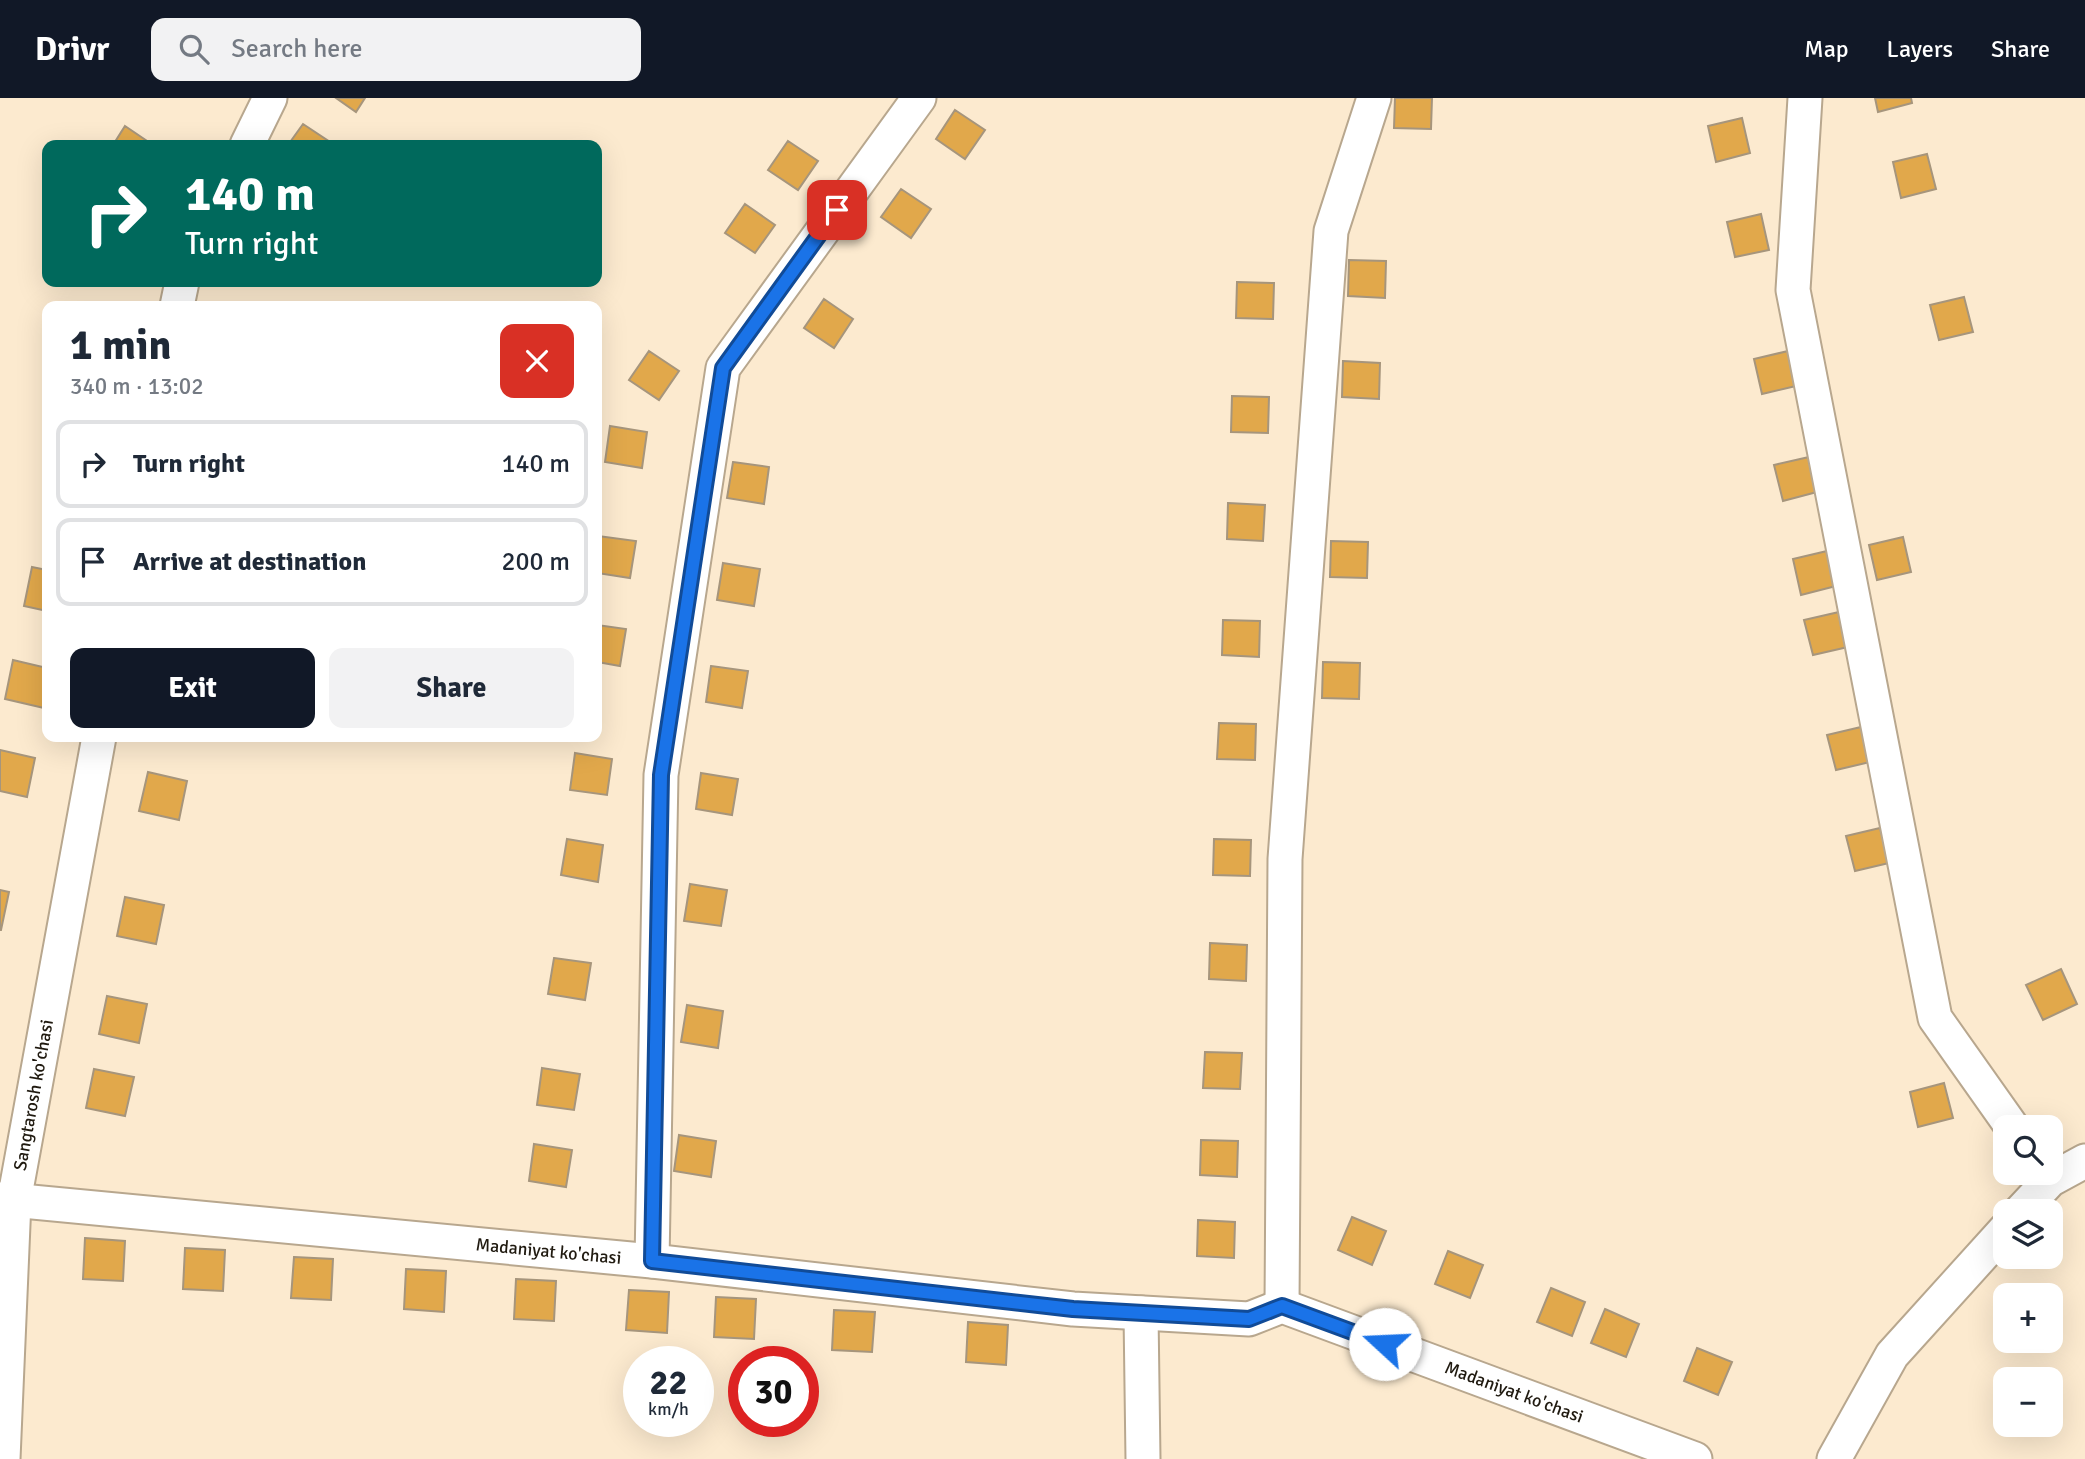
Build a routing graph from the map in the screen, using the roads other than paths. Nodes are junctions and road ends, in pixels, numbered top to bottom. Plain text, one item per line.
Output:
1 (270, 98) edge
2 (919, 98) edge
3 (1374, 98) edge
4 (1805, 98) edge
5 (249, 140) edge
6 (98, 742) edge
7 (2004, 1115) edge
8 (2085, 1161) edge
9 (2063, 1170) edge
10 (7, 1200) edge
11 (1993, 1243) edge
12 (652, 1261) junction
13 (1282, 1306) junction
14 (1141, 1313) junction
15 (3, 1459) edge
16 (1143, 1459) edge
17 (1695, 1459) edge
18 (1834, 1459) edge

1 - 5 street
2 - 12 street
3 - 13 street
4 - 7 street
6 - 10 street, Sangtarosh ko'chasi
8 - 9 street
10 - 12 street, Madaniyat ko'chasi
10 - 15 street, Sangtarosh ko'chasi
11 - 18 street
12 - 14 street, Madaniyat ko'chasi
13 - 14 street, Madaniyat ko'chasi
13 - 17 street, Madaniyat ko'chasi
14 - 16 street

